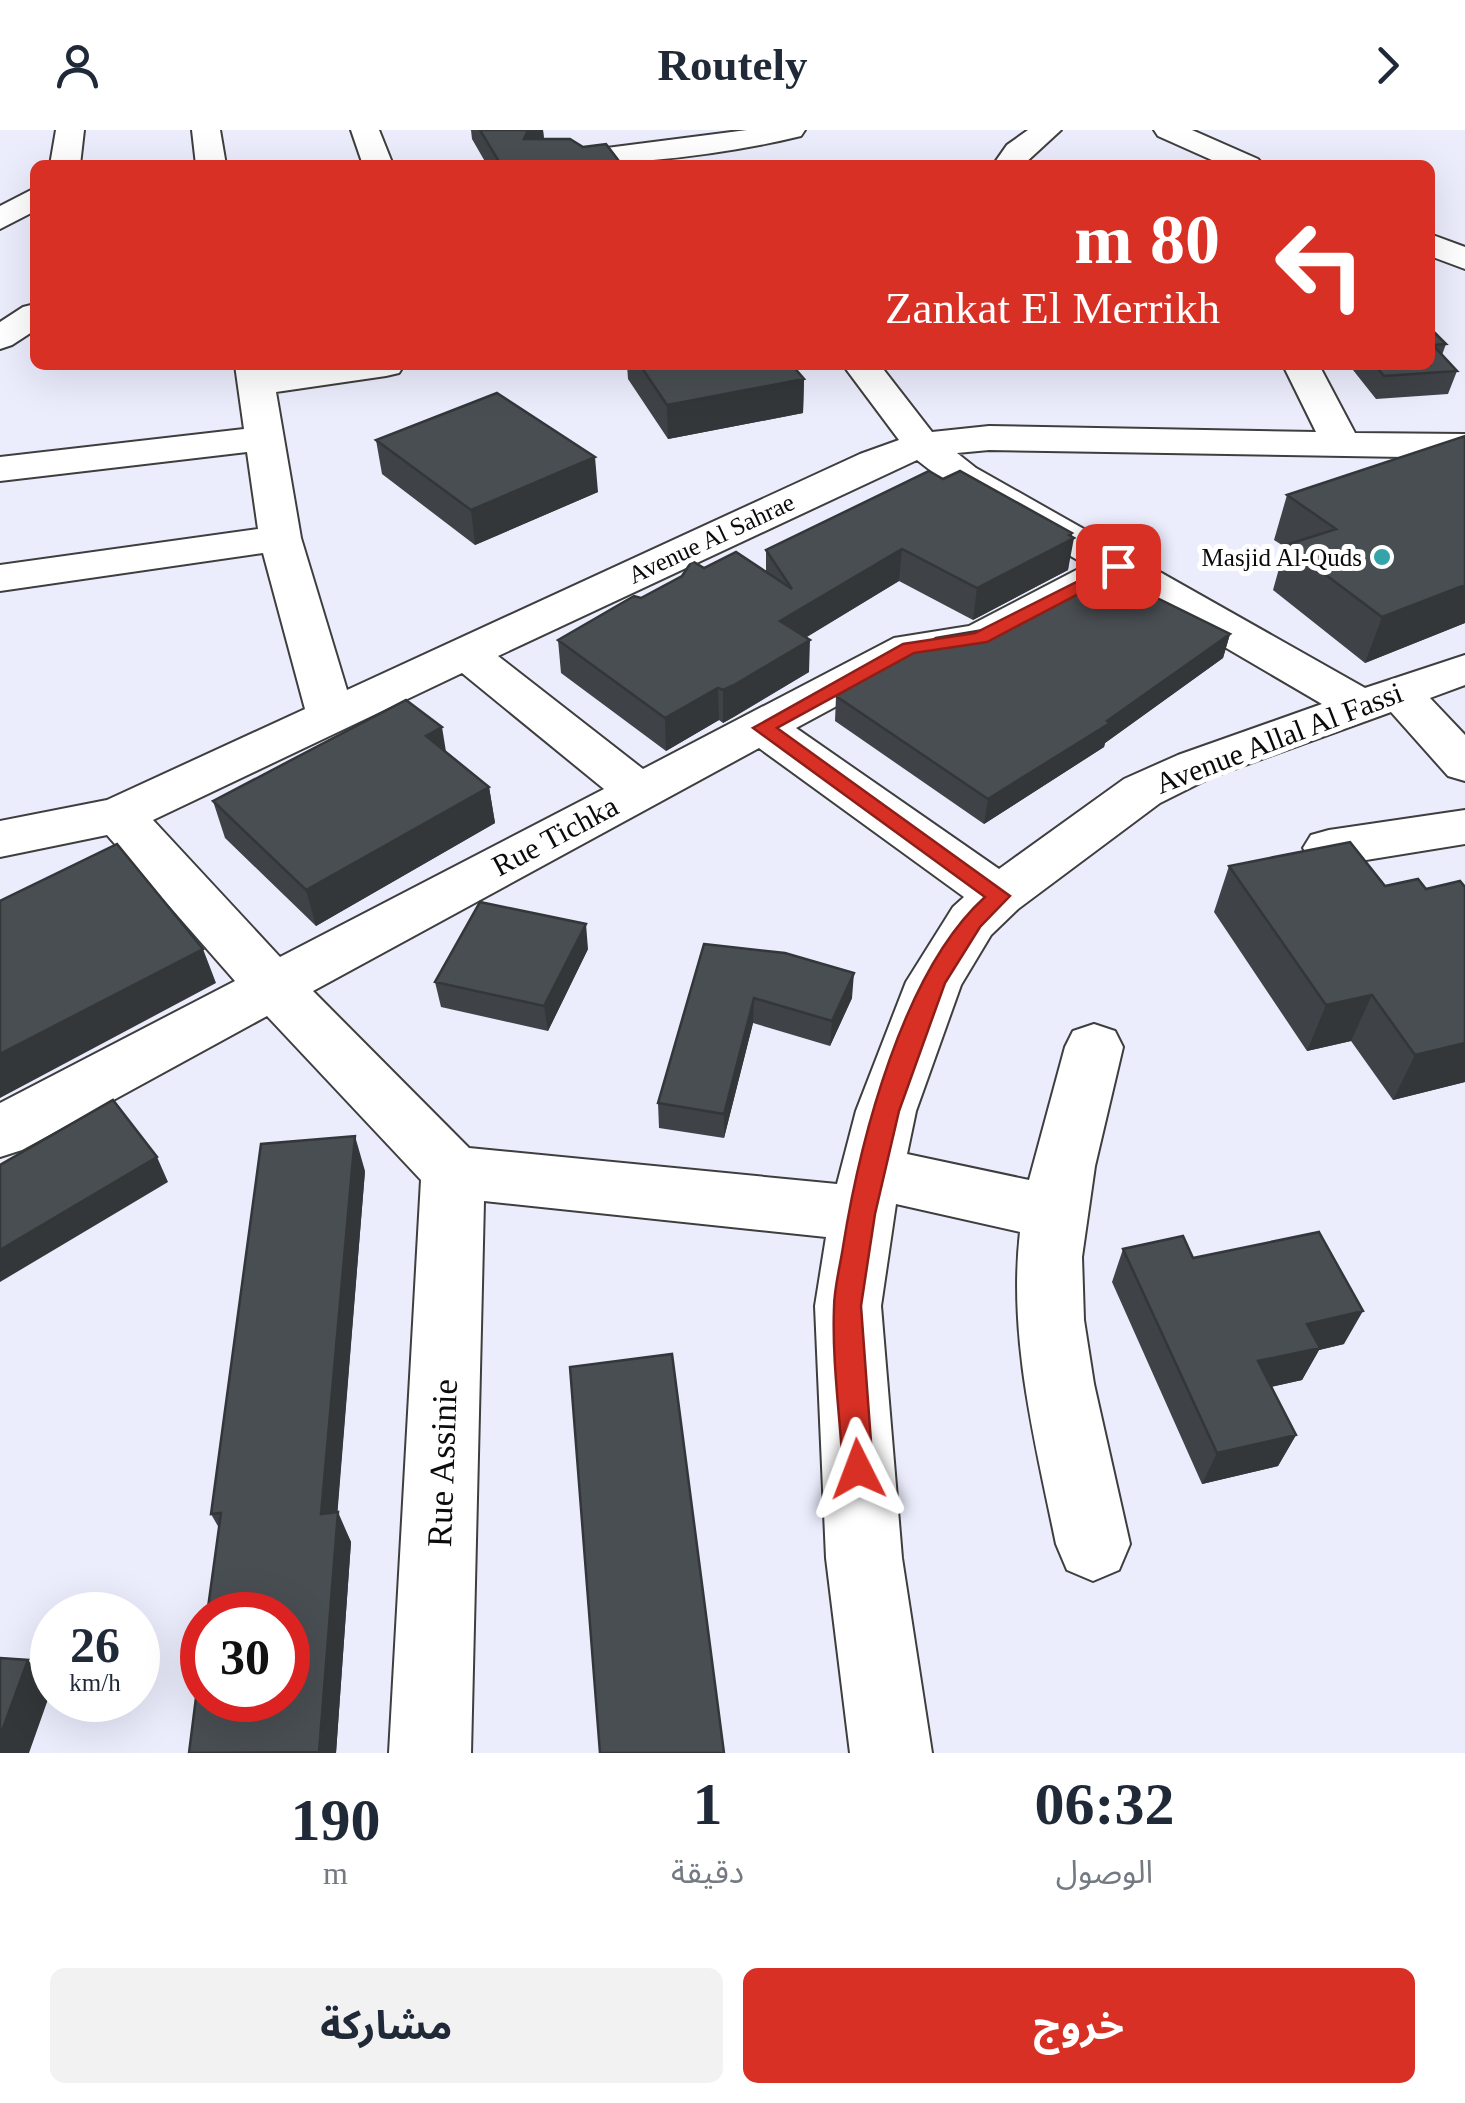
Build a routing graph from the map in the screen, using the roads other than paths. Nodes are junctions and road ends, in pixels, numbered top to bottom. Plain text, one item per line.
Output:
1 (70, 130) edge
2 (206, 130) edge
3 (365, 130) edge
4 (791, 130) edge
5 (1047, 130) edge
6 (1169, 130) edge
7 (711, 147) edge
8 (66, 160) edge
9 (210, 160) edge
10 (376, 160) edge
11 (590, 160) edge
12 (1011, 160) edge
13 (1237, 160) edge
14 (1435, 246) edge
15 (1465, 260) edge
16 (1465, 272) edge
17 (1435, 281) edge
18 (30, 317) edge
19 (0, 338) edge
20 (314, 370) edge
21 (865, 370) edge
22 (1304, 370) edge
23 (256, 374) edge
24 (264, 438) junction
25 (1340, 443) junction
26 (922, 445) junction
27 (1465, 446) edge
28 (0, 469) edge
29 (280, 538) junction
30 (1118, 566) junction
31 (0, 578) edge
32 (464, 652) junction
33 (1465, 669) edge
34 (1378, 698) junction
35 (330, 714) junction
36 (763, 728) junction
37 (1465, 765) edge
38 (639, 791) junction
39 (119, 815) junction
40 (1465, 827) edge
41 (0, 839) edge
42 (1329, 848) edge
43 (999, 896) junction
44 (273, 986) junction
45 (1094, 1047) dead end
46 (0, 1132) edge
47 (452, 1172) junction
48 (867, 1193) junction
49 (1054, 1214) junction
50 (1093, 1544) dead end
51 (430, 1753) edge
52 (890, 1753) edge

1 - 8 street
2 - 9 street
3 - 10 street
4 - 7 street
5 - 12 street
6 - 13 street
7 - 11 street
14 - 15 street
16 - 17 street
18 - 19 street
20 - 23 street
21 - 26 street
22 - 25 street
23 - 24 street
24 - 28 street
24 - 29 street
25 - 26 street, Avenue Al Sahrae
25 - 27 street, Avenue Al Sahrae
26 - 30 street
26 - 32 street, Avenue Al Sahrae
29 - 31 street
29 - 35 street
30 - 34 street
30 - 36 street, Rue Tichka
32 - 35 street, Avenue Al Sahrae
32 - 38 street
33 - 34 street, Avenue Allal Al Fassi
34 - 37 street
34 - 43 street, Avenue Allal Al Fassi
35 - 39 street, Avenue Al Sahrae
36 - 38 street, Rue Tichka
36 - 43 street
38 - 44 street, Rue Tichka
39 - 41 street, Avenue Al Sahrae
39 - 44 street
40 - 42 street
43 - 48 street, Avenue Allal Al Fassi
44 - 46 street, Rue Tichka
44 - 47 street
45 - 49 street
47 - 48 street
47 - 51 street, Rue Assinie
48 - 49 street
48 - 52 street, Avenue Allal Al Fassi
49 - 50 street

